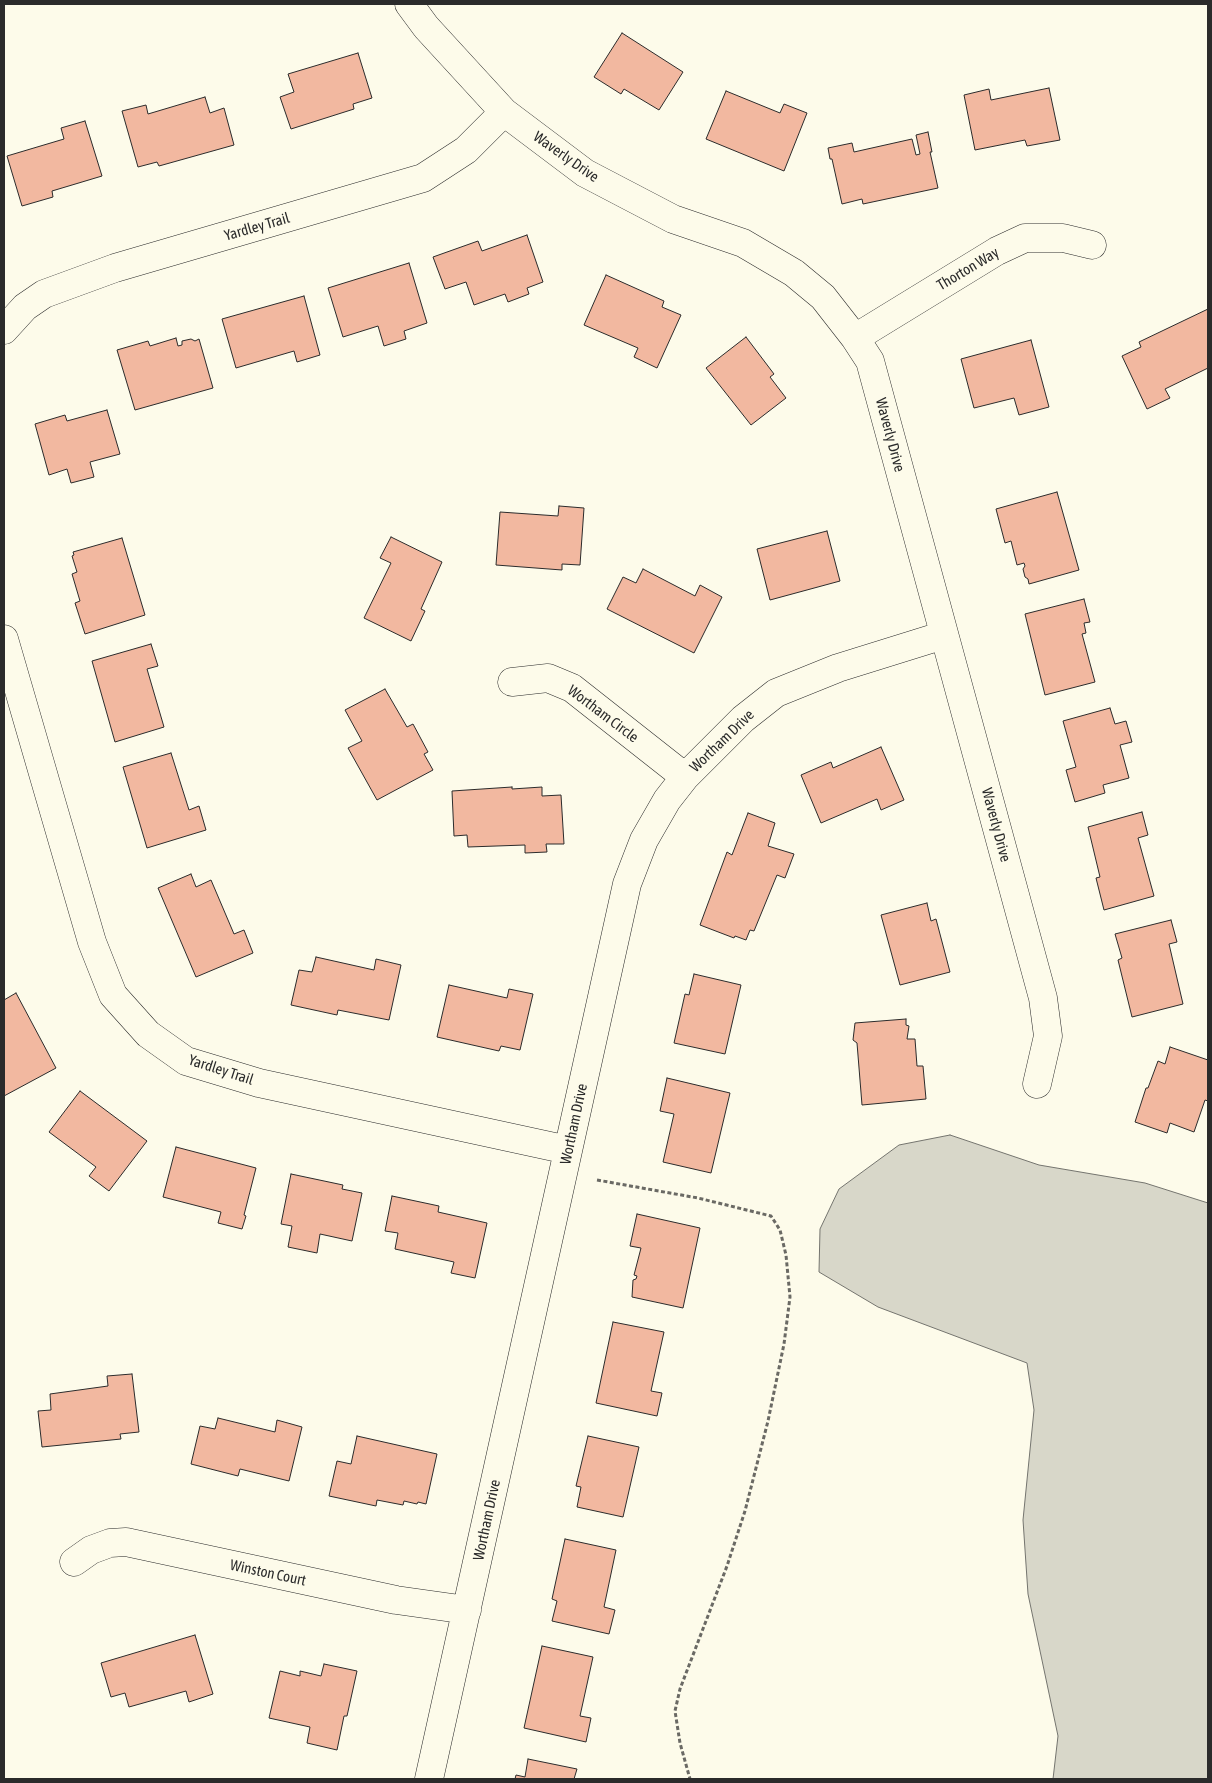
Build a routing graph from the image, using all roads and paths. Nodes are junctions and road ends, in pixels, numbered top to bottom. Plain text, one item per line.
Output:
1 (409, 4) edge
2 (504, 112) junction
3 (1092, 245) dead end
4 (4, 330) edge
5 (855, 338) junction
6 (944, 635) junction
7 (4, 639) edge
8 (512, 682) dead end
9 (685, 777) junction
10 (1037, 1084) dead end
11 (568, 1150) junction
12 (597, 1180) dead end
13 (74, 1562) dead end
14 (467, 1610) junction
15 (429, 1779) edge
16 (690, 1779) edge

1 - 2 street, Waverly Drive
2 - 4 street, Yardley Trail
2 - 5 street, Waverly Drive
3 - 5 street, Thorton Way
5 - 6 street, Waverly Drive
6 - 9 street, Wortham Drive
6 - 10 street, Waverly Drive
7 - 11 street, Yardley Trail
8 - 9 street, Wortham Circle
9 - 11 street, Wortham Drive
11 - 14 street, Wortham Drive
12 - 16 path
13 - 14 street, Winston Court
14 - 15 street, Wortham Drive

